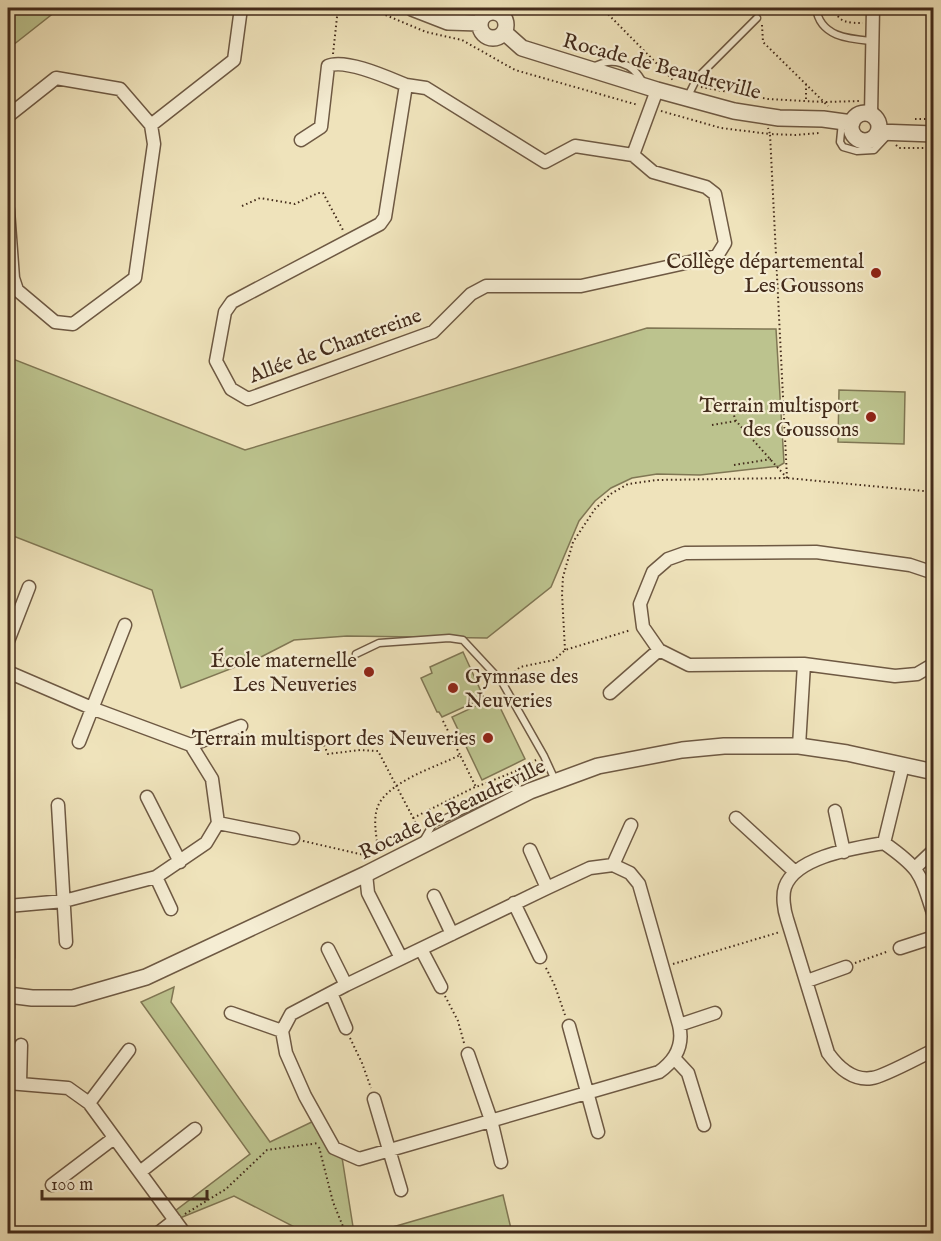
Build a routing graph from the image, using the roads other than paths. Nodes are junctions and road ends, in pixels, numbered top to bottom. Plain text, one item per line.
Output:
1 (241, 8) edge
2 (412, 8) edge
3 (816, 8) edge
4 (873, 8) edge
5 (499, 10) edge
6 (759, 21) road end
7 (479, 24) junction
8 (504, 32) junction
9 (873, 41) junction
10 (406, 85) junction
11 (651, 88) junction
12 (688, 94) junction
13 (872, 107) junction
14 (8, 116) edge
15 (843, 121) junction
16 (151, 125) junction
17 (930, 127) edge
18 (884, 133) junction
19 (301, 140) dead end
20 (633, 155) junction
21 (8, 210) edge
22 (933, 575) edge
23 (29, 587) dead end
24 (125, 625) dead end
25 (8, 641) edge
26 (659, 650) junction
27 (356, 654) dead end
28 (804, 664) junction
29 (933, 664) edge
30 (8, 672) edge
31 (610, 693) dead end
32 (94, 709) junction
33 (241, 726) dead end
34 (79, 742) dead end
35 (191, 745) junction
36 (799, 746) junction
37 (903, 765) junction
38 (933, 772) edge
39 (555, 781) junction
40 (147, 797) dead end
41 (58, 805) dead end
42 (835, 811) dead end
43 (736, 818) dead end
44 (218, 823) junction
45 (630, 825) dead end
46 (292, 838) road end
47 (884, 843) junction
48 (530, 850) dead end
49 (933, 850) edge
50 (844, 852) junction
51 (180, 862) junction
52 (613, 865) junction
53 (915, 868) junction
54 (795, 872) junction
55 (366, 874) junction
56 (156, 877) junction
57 (547, 888) junction
58 (434, 897) dead end
59 (64, 901) junction
60 (514, 903) junction
61 (8, 906) edge
62 (171, 909) dead end
63 (933, 916) edge
64 (452, 934) junction
65 (933, 937) edge
66 (66, 942) dead end
67 (328, 948) dead end
68 (900, 948) road end
69 (421, 949) junction
70 (540, 957) road end
71 (8, 958) edge
72 (401, 958) junction
73 (846, 967) road end
74 (807, 981) junction
75 (346, 985) junction
76 (441, 987) road end
77 (331, 993) junction
78 (8, 995) edge
79 (231, 1013) dead end
80 (715, 1013) dead end
81 (679, 1025) junction
82 (569, 1026) road end
83 (346, 1028) road end
84 (282, 1031) junction
85 (21, 1045) dead end
86 (129, 1050) dead end
87 (933, 1050) edge
88 (468, 1054) road end
89 (674, 1058) junction
90 (14, 1083) edge
91 (589, 1092) junction
92 (374, 1100) road end
93 (89, 1103) junction
94 (490, 1120) junction
95 (704, 1125) dead end
96 (195, 1129) dead end
97 (598, 1132) dead end
98 (114, 1138) junction
99 (390, 1150) junction
100 (501, 1162) dead end
101 (140, 1172) junction
102 (52, 1185) dead end
103 (401, 1190) dead end
104 (175, 1220) junction
105 (157, 1233) edge
106 (185, 1233) edge

1 - 16 street
2 - 7 street
3 - 9 lane
4 - 9 street
5 - 7 street
5 - 8 street
6 - 12 lane
7 - 8 street
8 - 11 street, Rocade de Beaudreville
9 - 13 street
10 - 19 street
10 - 20 street, Allée de Chantereine
10 - 20 street, Allée de Chantereine
11 - 12 street, Rocade de Beaudreville
11 - 20 street
12 - 15 street, Rocade de Beaudreville
13 - 15 street
13 - 18 street
14 - 16 street
15 - 18 street
16 - 21 street
17 - 18 street
22 - 26 street
23 - 25 street
24 - 32 street
26 - 28 street
26 - 31 street
27 - 39 lane
28 - 29 street
28 - 36 street
30 - 32 street
32 - 34 street
32 - 35 street
33 - 35 street
35 - 44 street
36 - 37 street, Rocade de Beaudreville
36 - 39 street, Rocade de Beaudreville
37 - 38 street, Rocade de Beaudreville
37 - 47 street
39 - 55 street, Rocade de Beaudreville
40 - 51 street
41 - 59 street
42 - 50 street
43 - 54 street
44 - 46 street
44 - 51 street
45 - 52 street
47 - 50 street
47 - 53 street
48 - 57 street
49 - 53 street
50 - 54 street
51 - 56 street
52 - 57 street
52 - 81 street
53 - 63 street
54 - 74 street
55 - 72 street
55 - 78 street, Rocade de Beaudreville
56 - 59 street
56 - 62 street
57 - 60 street
58 - 64 street
59 - 61 street
59 - 66 street
60 - 64 street
60 - 70 street
61 - 71 street
64 - 69 street
65 - 68 street
67 - 75 street
69 - 72 street
69 - 76 street
72 - 75 street
73 - 74 street
74 - 87 street
75 - 77 street
77 - 83 street
77 - 84 street
79 - 84 street
80 - 81 street
81 - 89 street
82 - 91 street
84 - 99 street
85 - 90 street
86 - 93 street
88 - 94 street
89 - 91 street
89 - 95 street
90 - 93 street
91 - 94 street
91 - 97 street
92 - 99 street
93 - 98 street
94 - 99 street
94 - 100 street
96 - 101 street
98 - 101 street
98 - 102 street
99 - 103 street
101 - 104 street
104 - 105 street
104 - 106 street

